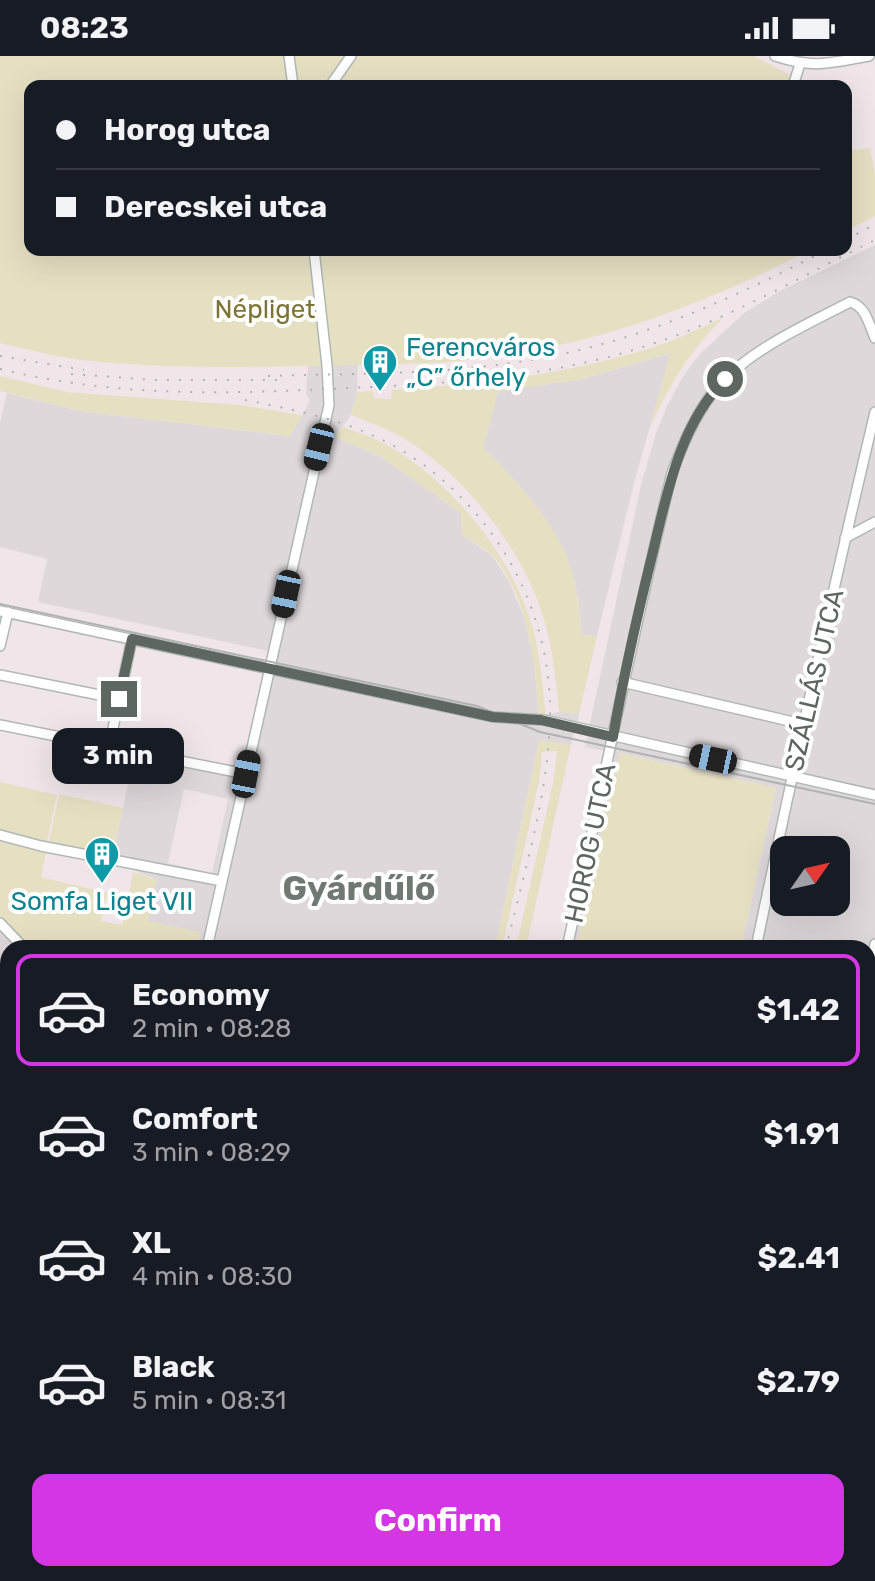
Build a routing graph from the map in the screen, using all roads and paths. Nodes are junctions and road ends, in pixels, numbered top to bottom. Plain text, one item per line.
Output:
1 (289, 56) edge
2 (351, 56) edge
3 (775, 56) edge
4 (869, 56) edge
5 (800, 64) junction
6 (292, 80) edge
7 (334, 80) edge
8 (795, 80) edge
9 (315, 256) edge
10 (875, 338) edge
11 (875, 412) edge
12 (875, 522) edge
13 (845, 538) junction
14 (4, 612) edge
15 (132, 639) junction
16 (0, 646) edge
17 (271, 669) junction
18 (0, 675) edge
19 (622, 682) junction
20 (119, 699) junction
21 (802, 724) junction
22 (0, 725) edge
23 (613, 737) junction
24 (109, 747) junction
25 (246, 774) junction
26 (793, 777) junction
27 (875, 795) edge
28 (0, 835) edge
29 (222, 881) junction
30 (0, 923) edge
31 (16, 940) edge
32 (209, 940) edge
33 (569, 940) edge
34 (758, 940) edge

1 - 6 street
2 - 7 street
3 - 5 street
4 - 5 street
5 - 8 street
9 - 17 street
10 - 19 street, HOROG UTCA
11 - 13 street, SZÁLLÁS UTCA
12 - 13 street
13 - 21 street, SZÁLLÁS UTCA
14 - 15 street
14 - 16 street
15 - 17 street
15 - 20 street
17 - 23 street
17 - 25 street
18 - 20 street
19 - 21 street
19 - 23 street, HOROG UTCA
20 - 24 street
21 - 26 street, SZÁLLÁS UTCA
22 - 24 street
23 - 26 street
23 - 33 street, HOROG UTCA
24 - 25 street
25 - 29 street
26 - 27 street
26 - 34 street, SZÁLLÁS UTCA
28 - 29 street
29 - 32 street
30 - 31 street

